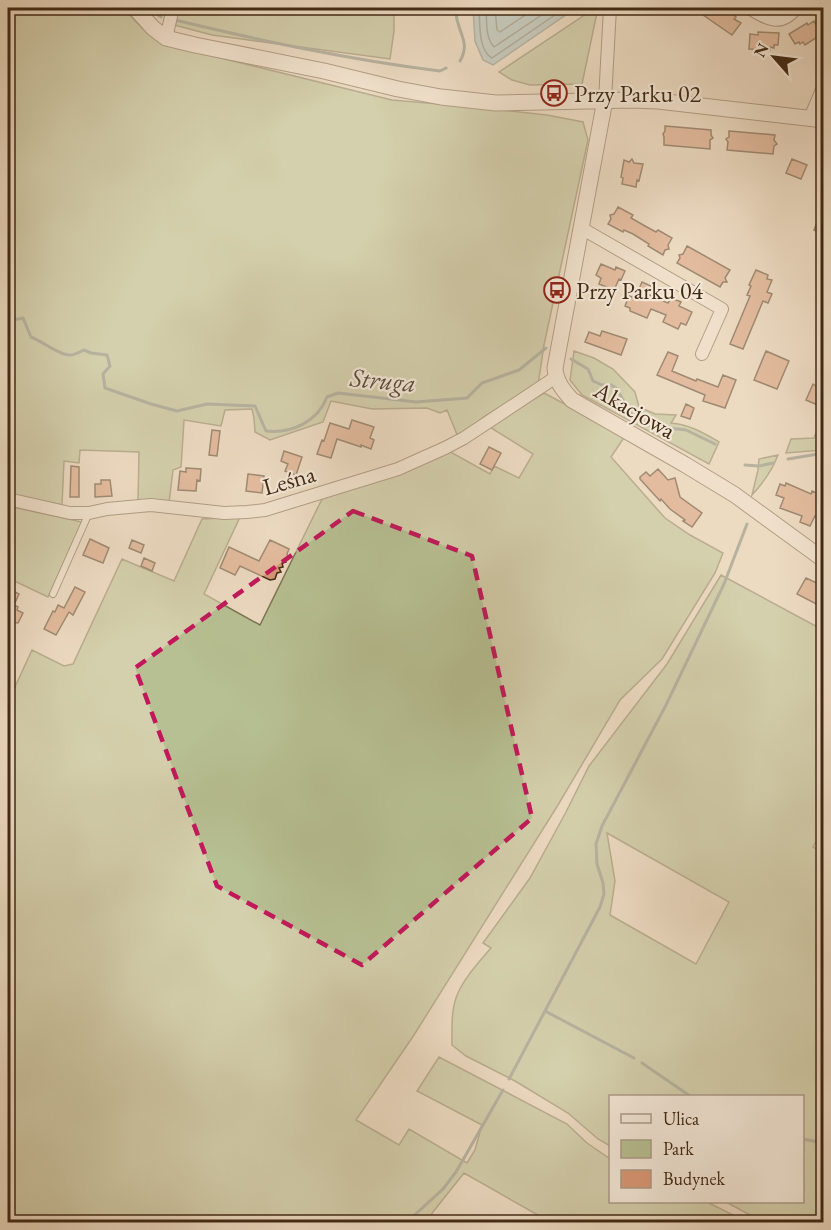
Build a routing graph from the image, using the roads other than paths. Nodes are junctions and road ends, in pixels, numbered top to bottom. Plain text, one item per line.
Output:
1 (173, 8) edge
2 (610, 8) edge
3 (749, 8) edge
4 (796, 8) edge
5 (136, 9) edge
6 (166, 38) junction
7 (824, 85) edge
8 (605, 100) junction
9 (817, 119) edge
10 (581, 228) junction
11 (702, 354) dead end
12 (556, 377) junction
13 (8, 499) edge
14 (90, 513) junction
15 (824, 560) edge
16 (53, 594) dead end

1 - 6 street
2 - 8 street
3 - 4 street
5 - 6 street
6 - 8 street
7 - 9 street
8 - 9 street
8 - 10 street
10 - 11 street
10 - 12 street
12 - 14 street, Leśna
12 - 15 street, Akacjowa
13 - 14 street, Leśna
14 - 16 lane

